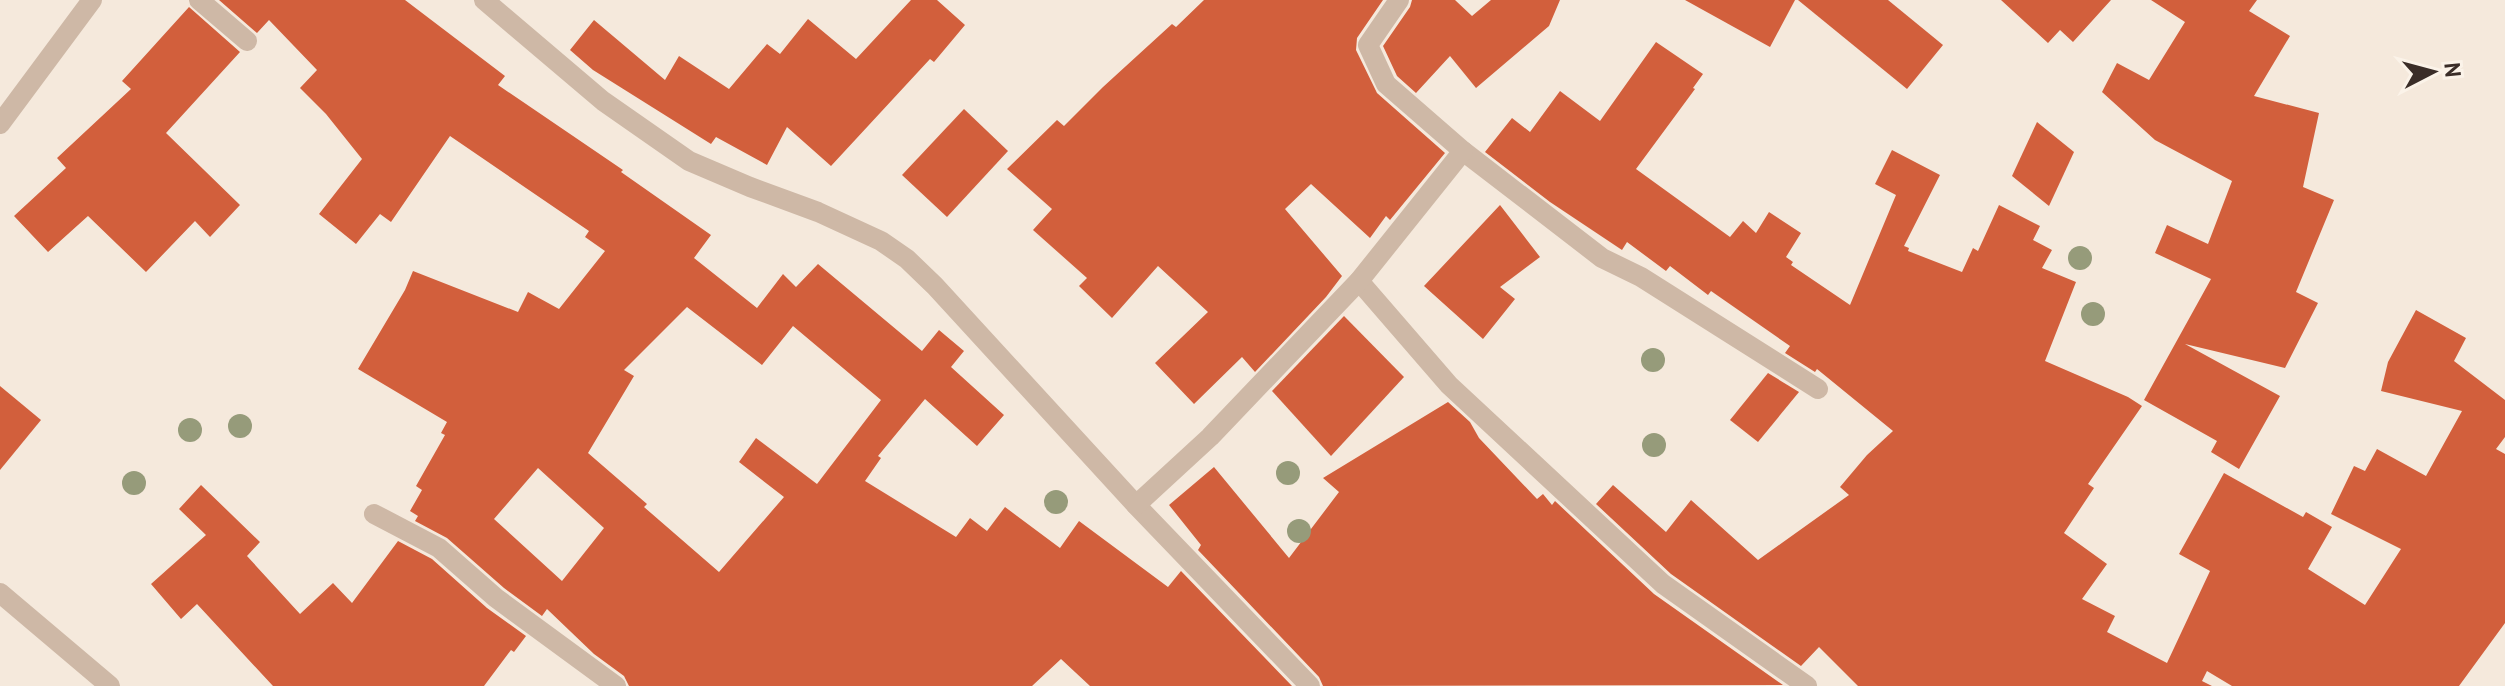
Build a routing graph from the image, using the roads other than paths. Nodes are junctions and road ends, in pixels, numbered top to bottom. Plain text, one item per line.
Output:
1 (92, 0) edge
2 (199, 0) edge
3 (484, 0) edge
4 (1399, 0) edge
5 (247, 41) dead end
6 (0, 124) edge
7 (1463, 151) junction
8 (1359, 281) junction
9 (1818, 389) dead end
10 (1136, 505) junction
11 (374, 514) dead end
12 (0, 593) edge
13 (110, 686) edge
14 (616, 686) edge
15 (1310, 686) edge
16 (1807, 686) edge

1 - 6 street
2 - 5 street
3 - 10 street
4 - 7 street
7 - 8 street
7 - 9 street
8 - 10 street
8 - 16 street
10 - 15 street
11 - 14 street
12 - 13 street

